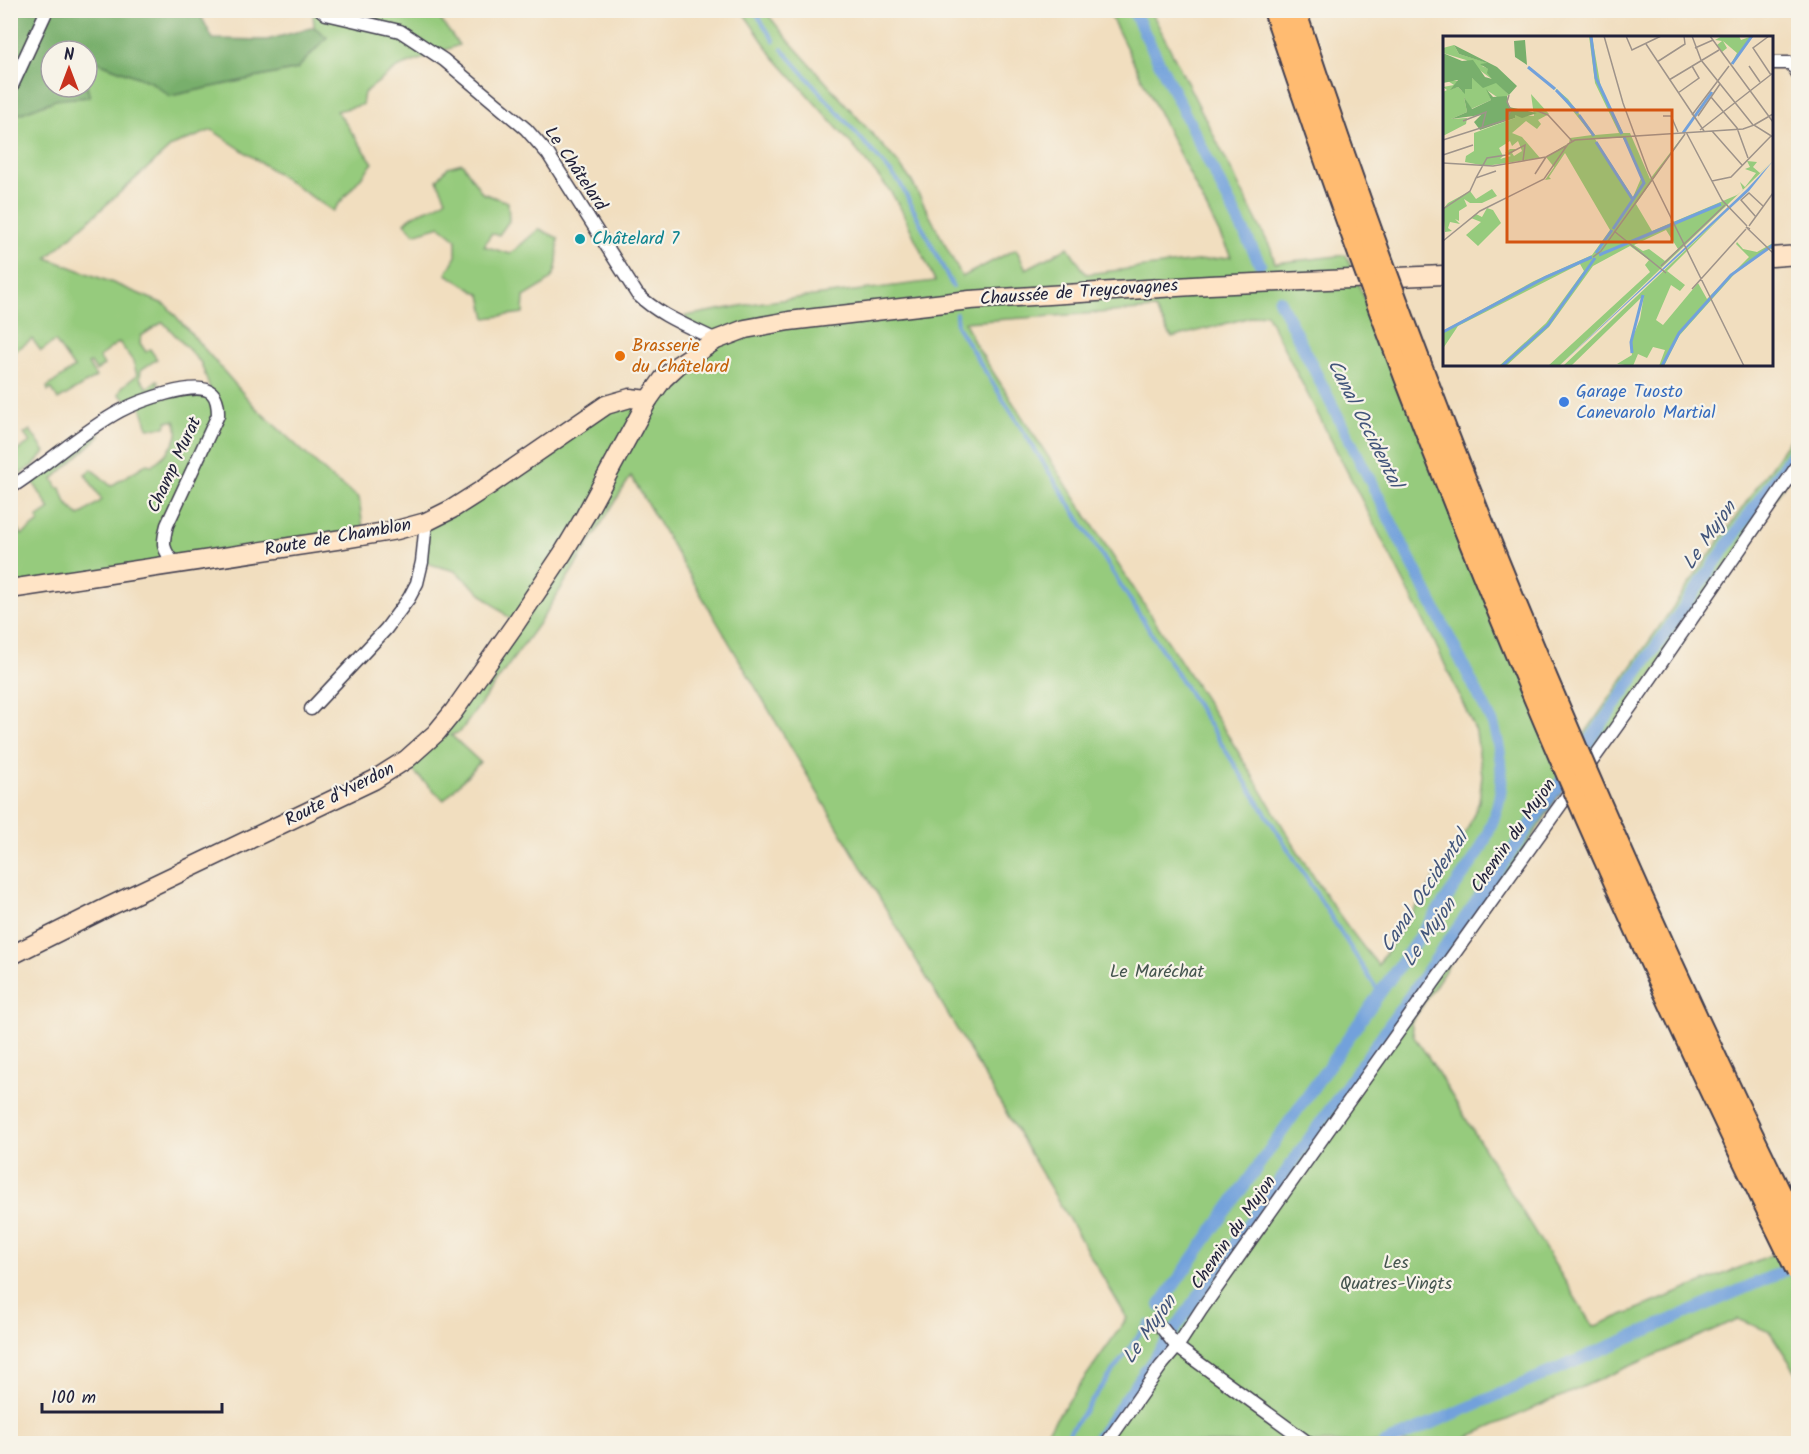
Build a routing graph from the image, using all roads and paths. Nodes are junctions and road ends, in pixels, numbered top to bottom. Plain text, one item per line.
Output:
1 (47, 10) edge
2 (321, 10) edge
3 (1275, 10) edge
4 (1294, 10) edge
5 (1773, 63) edge
6 (1798, 74) edge
7 (10, 90) edge
8 (1798, 255) edge
9 (1773, 257) edge
10 (1443, 275) edge
11 (716, 340) junction
12 (648, 400) junction
13 (1798, 465) edge
14 (10, 488) edge
15 (426, 522) junction
16 (175, 564) junction
17 (10, 589) edge
18 (311, 709) dead end
19 (10, 956) edge
20 (1798, 1231) edge
21 (1798, 1271) edge
22 (1162, 1328) dead end
23 (1178, 1347) junction
24 (1106, 1443) edge
25 (1310, 1443) edge

1 - 7 street
2 - 11 street, Le Châtelard
3 - 21 highway, bridge
4 - 20 highway, bridge
5 - 6 street
8 - 9 main road
10 - 11 main road, Chaussée de Treycovagnes
11 - 12 main road
12 - 15 main road, Route de Chamblon
12 - 19 main road, Route d'Yverdon
13 - 23 street, Chemin du Mujon
14 - 16 street, Champ Murat
15 - 16 main road, Route de Chamblon
15 - 18 street
16 - 17 main road, Route de Chamblon
22 - 23 street
23 - 24 street, Chemin du Mujon
23 - 25 street

